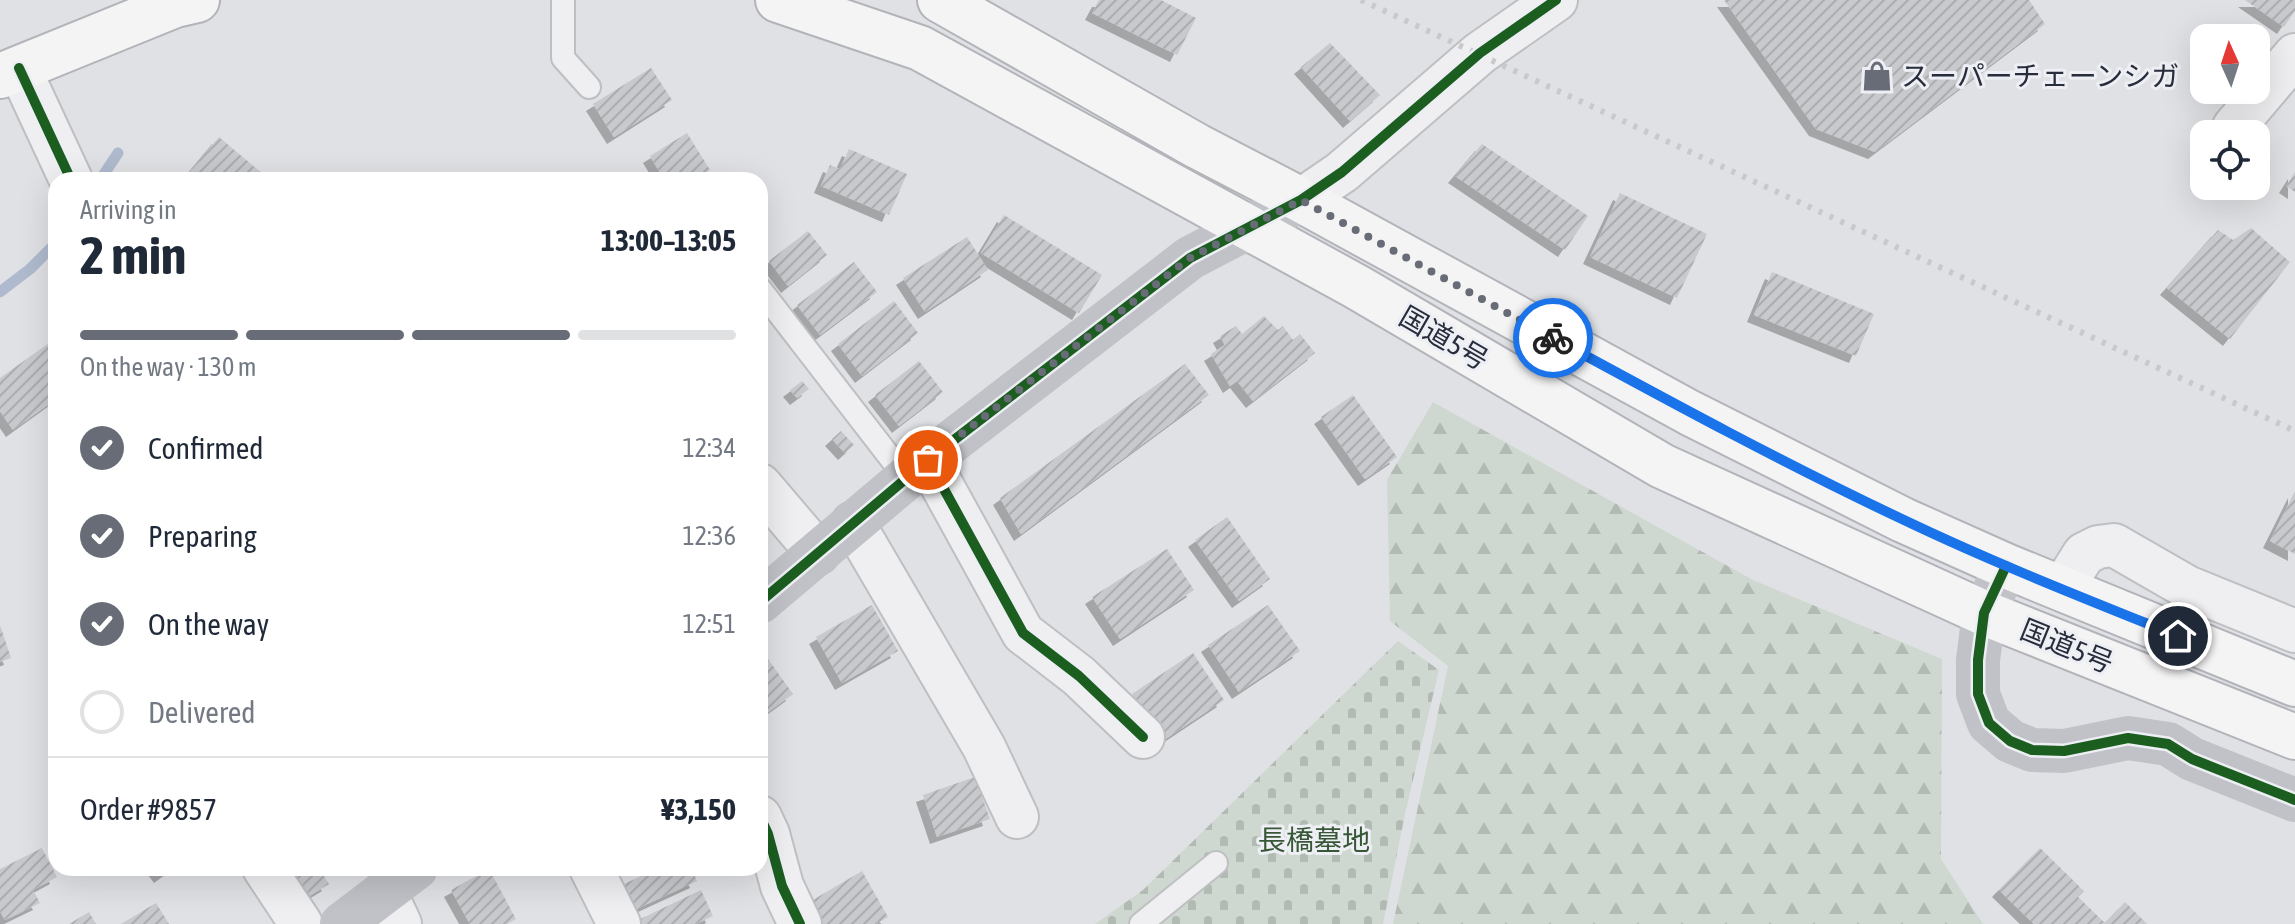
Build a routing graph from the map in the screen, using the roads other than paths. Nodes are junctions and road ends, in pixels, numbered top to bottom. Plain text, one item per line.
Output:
1 (197, 0) edge
2 (563, 0) edge
3 (778, 0) edge
4 (940, 0) edge
5 (1556, 0) edge
6 (2295, 55) edge
7 (10, 72) edge
8 (589, 87) dead end
9 (2240, 120) edge
10 (66, 172) edge
11 (1301, 200) junction
12 (1248, 226) junction
13 (768, 298) edge
14 (917, 469) junction
15 (768, 494) edge
16 (853, 523) junction
17 (818, 553) junction
18 (2006, 566) junction
19 (2062, 589) junction
20 (768, 595) edge
21 (1984, 613) junction
22 (2295, 631) edge
23 (2295, 684) edge
24 (1143, 737) dead end
25 (2295, 737) edge
26 (2295, 800) edge
27 (1017, 817) dead end
28 (768, 834) edge
29 (1216, 863) dead end
30 (269, 876) edge
31 (595, 876) edge
32 (400, 895) edge
33 (301, 924) edge
34 (342, 924) edge
35 (619, 924) edge
36 (800, 924) edge
37 (1141, 924) edge

1 - 7 highway
2 - 8 lane
3 - 12 highway, 国道5号
4 - 11 highway, 国道5号
5 - 11 street
6 - 9 street
7 - 10 street
11 - 12 street
11 - 18 highway, 国道5号
12 - 14 street
12 - 21 highway, 国道5号
13 - 14 lane
14 - 16 street
14 - 24 street
15 - 17 street
16 - 17 street
16 - 27 street
17 - 20 street
18 - 19 highway, 国道5号
18 - 21 street
19 - 22 street
19 - 23 highway, 国道5号
21 - 25 highway, 国道5号
21 - 26 street
28 - 36 street
29 - 37 lane
30 - 33 street
31 - 35 street
32 - 34 street

